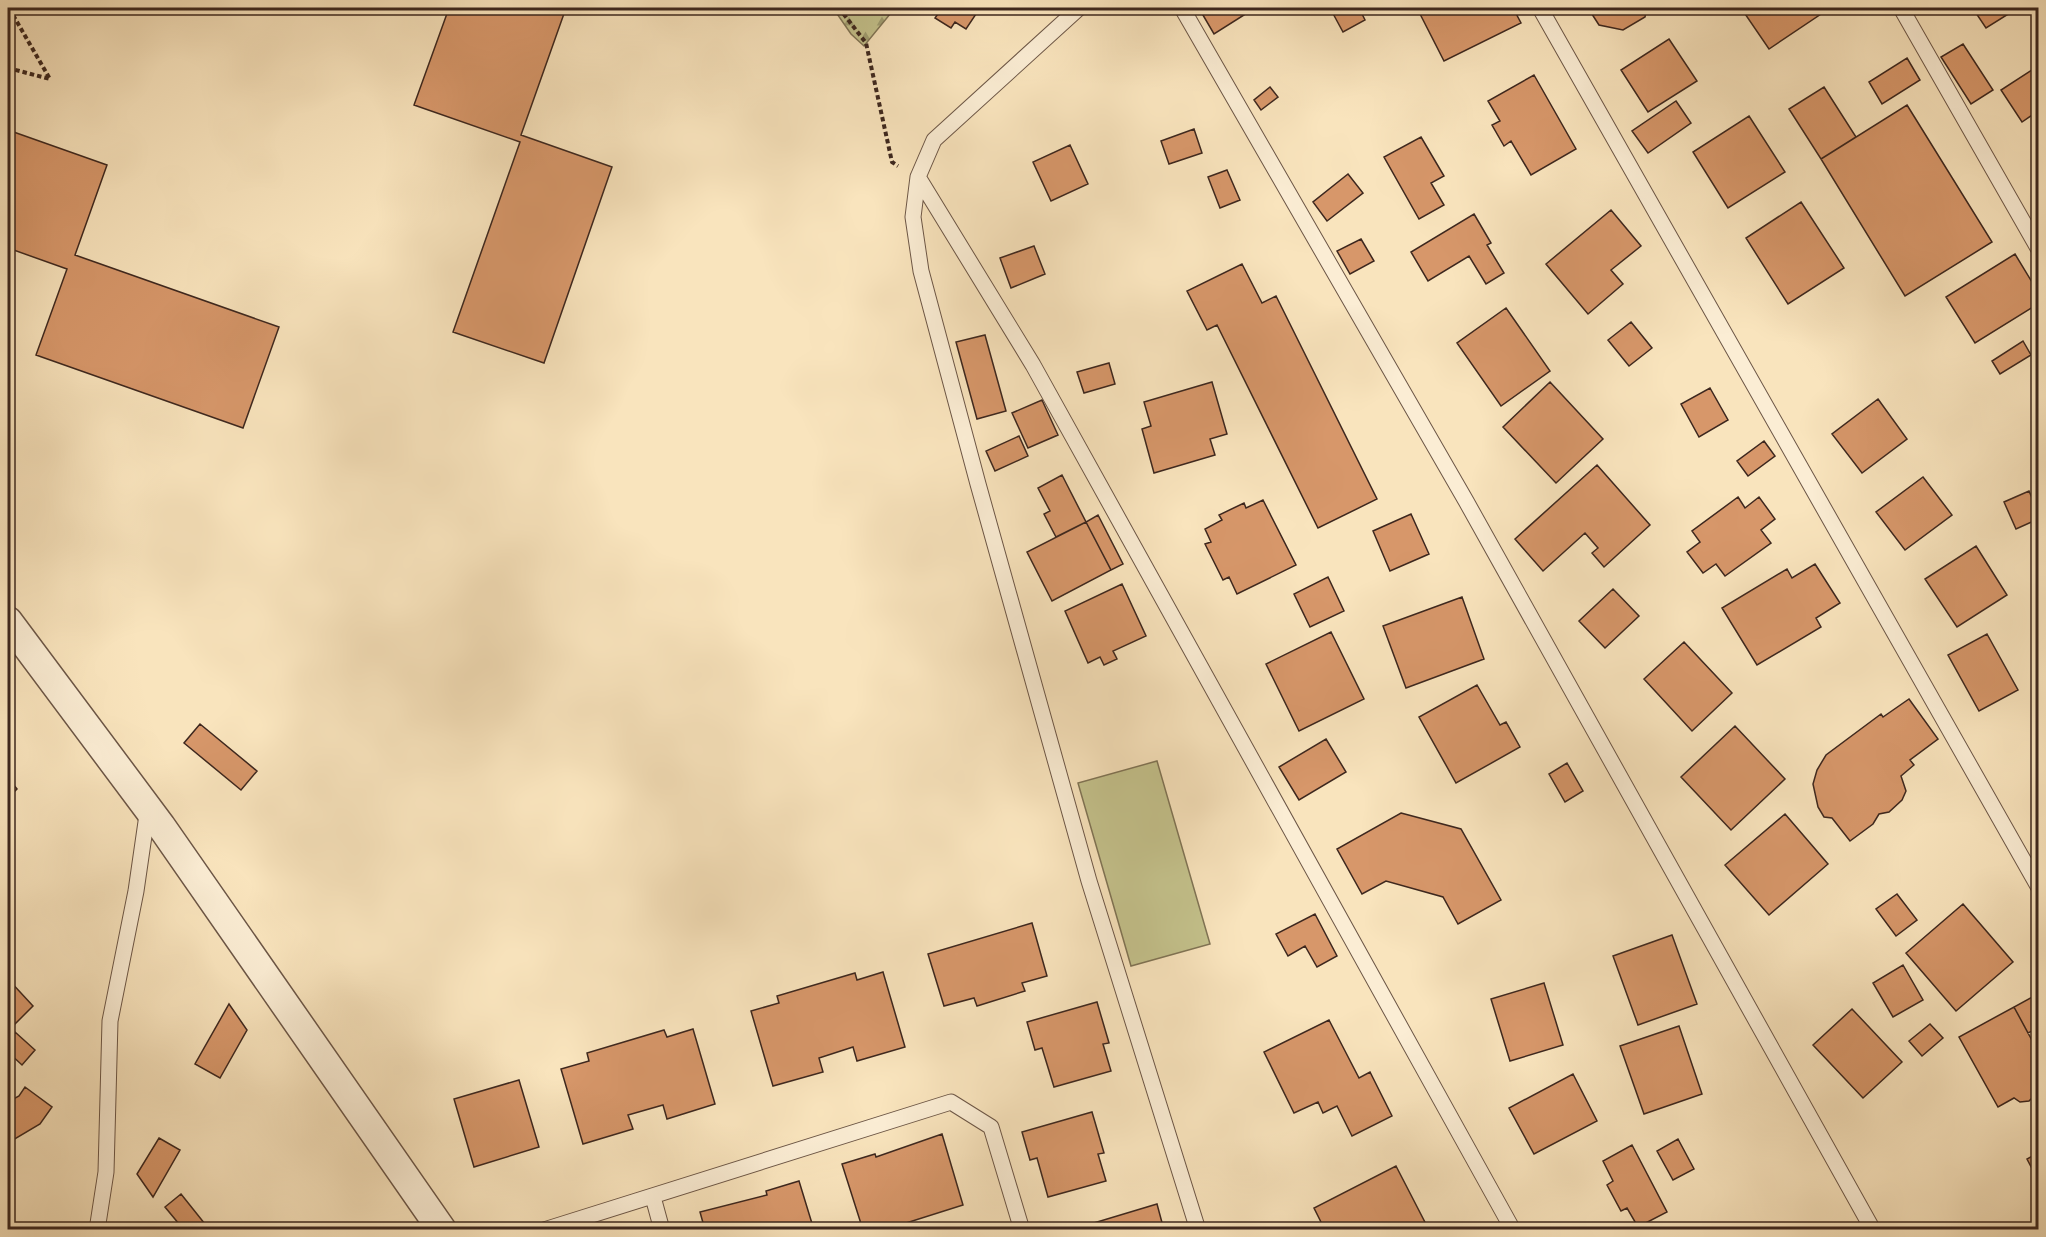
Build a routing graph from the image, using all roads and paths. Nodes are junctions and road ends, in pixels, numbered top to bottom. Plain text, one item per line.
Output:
1 (9, 8) edge
2 (839, 8) edge
3 (1078, 8) edge
4 (1182, 8) edge
5 (1540, 8) edge
6 (1901, 8) edge
7 (8, 68) edge
8 (918, 177) junction
9 (2038, 248) edge
10 (11, 632) edge
11 (148, 808) junction
12 (2038, 886) edge
13 (653, 1197) junction
14 (97, 1230) edge
15 (442, 1230) edge
16 (544, 1230) edge
17 (662, 1230) edge
18 (1022, 1230) edge
19 (1198, 1230) edge
20 (1513, 1230) edge
21 (1873, 1230) edge

1 - 7 path
2 - 8 path
3 - 8 lane
4 - 21 lane
5 - 12 lane
6 - 9 lane
8 - 19 lane
8 - 20 lane
10 - 11 street
11 - 14 lane
11 - 15 street
13 - 16 lane
13 - 17 lane
13 - 18 lane

